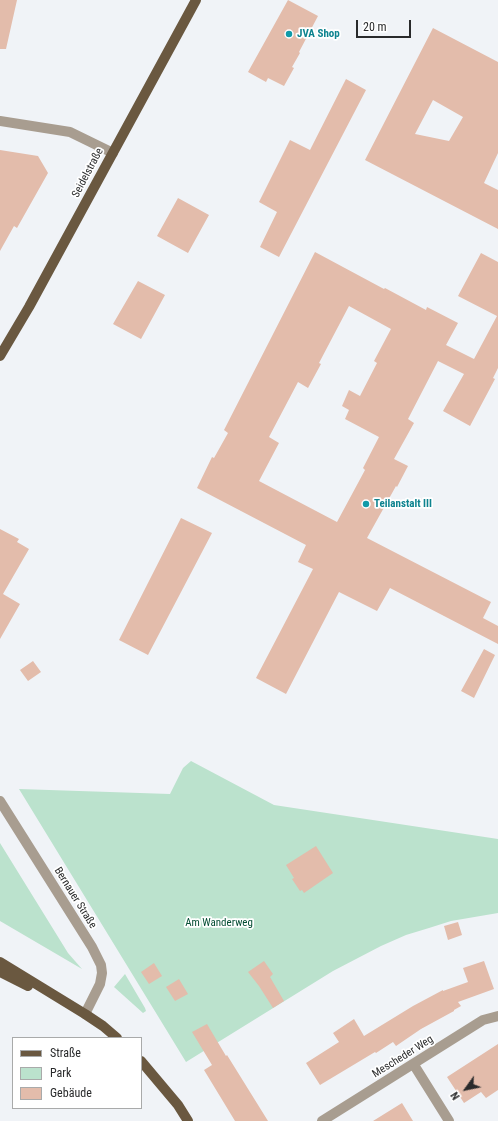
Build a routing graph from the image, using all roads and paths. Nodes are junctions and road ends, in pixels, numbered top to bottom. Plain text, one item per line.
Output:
1 (196, 0) edge
2 (0, 121) edge
3 (113, 152) junction
4 (0, 356) edge
5 (0, 800) edge
6 (0, 962) edge
7 (0, 972) edge
8 (76, 1008) junction
9 (85, 1014) junction
10 (498, 1016) edge
11 (116, 1037) edge
12 (142, 1062) edge
13 (414, 1065) junction
14 (188, 1121) edge
15 (322, 1121) edge
16 (449, 1121) edge

1 - 3 main road, Seidelstraße
2 - 3 street
3 - 4 main road, Seidelstraße
5 - 9 street, Bernauer Straße
6 - 8 main road
7 - 8 main road
8 - 9 main road
9 - 11 main road
10 - 13 street, Mescheder Weg
12 - 14 main road
13 - 15 street, Mescheder Weg
13 - 16 street

